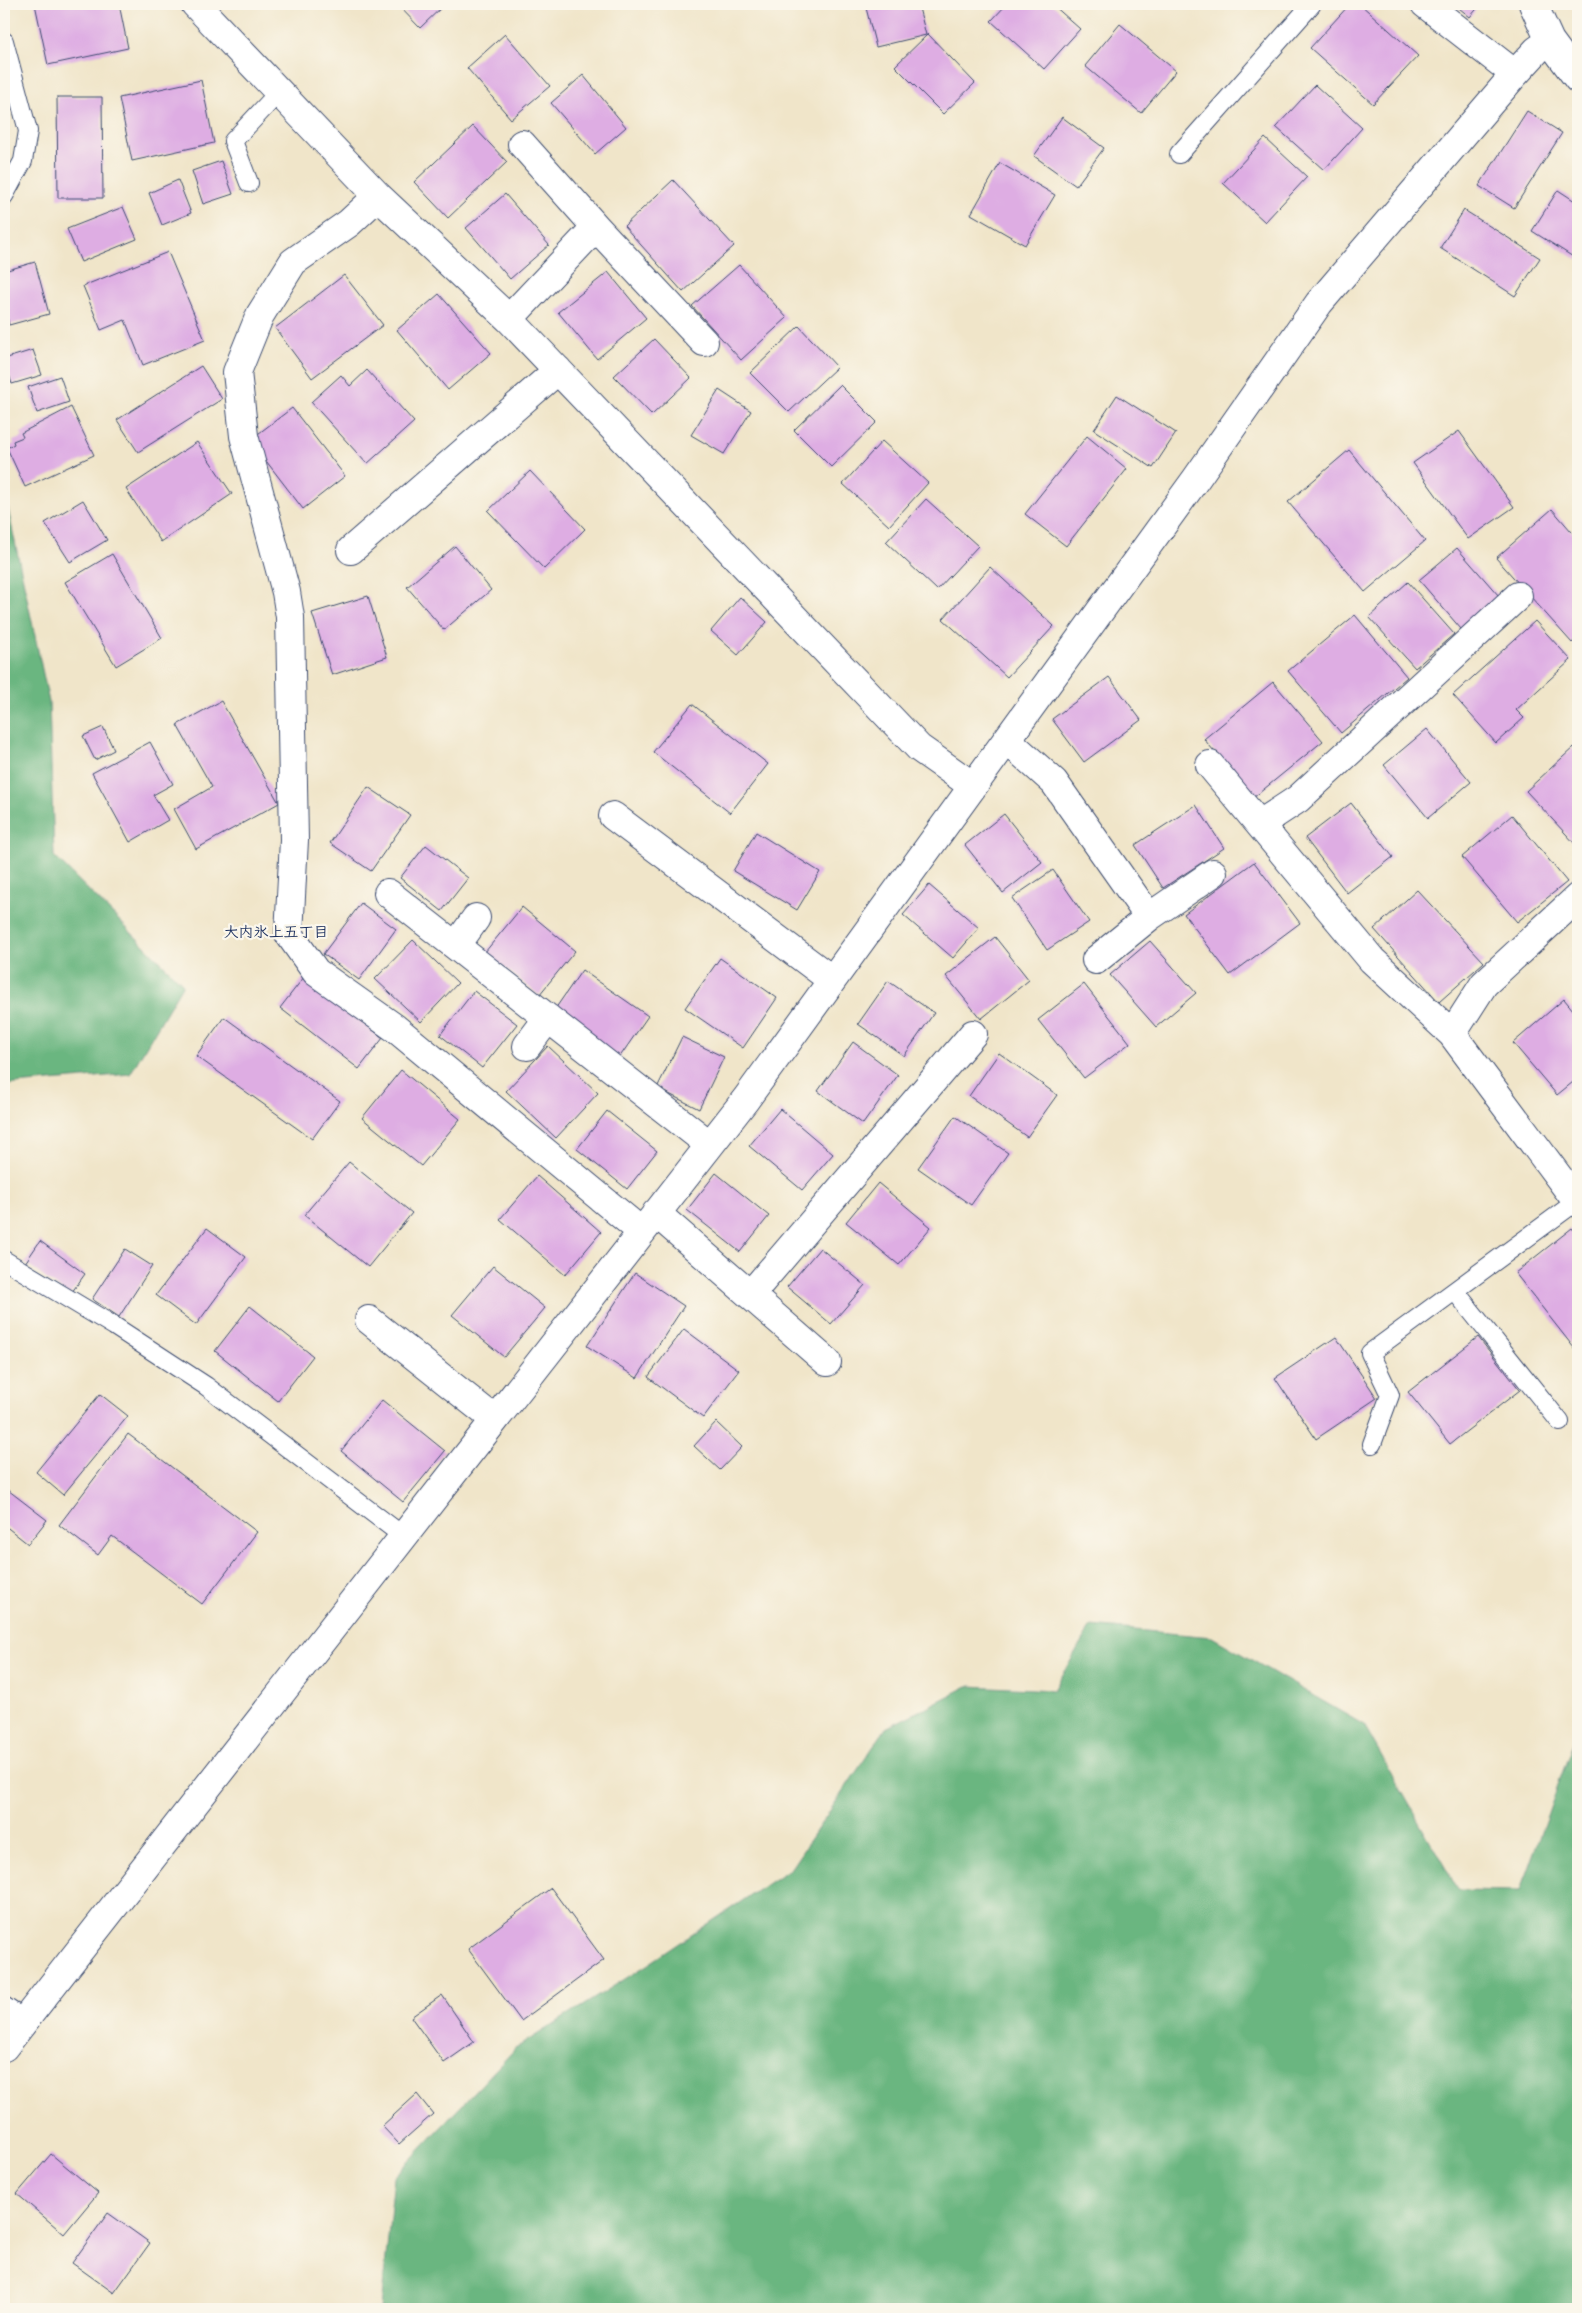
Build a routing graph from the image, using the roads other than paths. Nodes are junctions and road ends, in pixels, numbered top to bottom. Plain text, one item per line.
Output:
1 (195, 4) edge
2 (1312, 4) edge
3 (1425, 4) edge
4 (1533, 4) edge
5 (4, 41) edge
6 (1550, 41) junction
7 (1515, 74) junction
8 (1578, 79) edge
9 (278, 93) junction
10 (522, 144) dead end
11 (1179, 154) dead end
12 (249, 183) dead end
13 (4, 196) edge
14 (378, 196) junction
15 (596, 227) junction
16 (509, 319) junction
17 (704, 342) dead end
18 (558, 370) junction
19 (351, 550) dead end
20 (1518, 596) dead end
21 (1006, 740) junction
22 (1210, 765) dead end
23 (973, 786) junction
24 (613, 816) dead end
25 (1260, 824) junction
26 (1213, 873) dead end
27 (388, 893) dead end
28 (1578, 897) edge
29 (1149, 917) junction
30 (476, 918) dead end
31 (456, 946) junction
32 (1096, 960) dead end
33 (832, 980) junction
34 (548, 1018) junction
35 (972, 1034) dead end
36 (1452, 1034) junction
37 (527, 1046) dead end
38 (710, 1145) junction
39 (1578, 1202) edge
40 (649, 1222) junction
41 (4, 1260) edge
42 (1455, 1291) junction
43 (750, 1295) junction
44 (369, 1320) dead end
45 (826, 1362) dead end
46 (494, 1419) junction
47 (1560, 1422) dead end
48 (1372, 1444) dead end
49 (403, 1536) junction
50 (14, 2013) edge
51 (4, 2047) edge

1 - 9 street
2 - 11 lane
3 - 7 street
4 - 6 street
5 - 13 lane
6 - 7 street
6 - 8 street
7 - 21 street
9 - 12 lane
9 - 14 street
10 - 15 street
14 - 16 street
14 - 40 street
15 - 16 street
15 - 17 street
16 - 18 street
18 - 19 street
18 - 23 street
20 - 25 street
21 - 23 street
21 - 29 street
22 - 25 street
23 - 33 street
24 - 33 street
25 - 36 street
26 - 29 street
27 - 31 street
28 - 36 street
29 - 32 street
30 - 31 street
31 - 34 street
33 - 38 street
34 - 37 street
34 - 38 street
35 - 43 street
36 - 39 street
38 - 40 street
39 - 42 lane
40 - 43 street
40 - 46 street
41 - 49 lane
42 - 47 lane
42 - 48 lane
43 - 45 street
44 - 46 street
46 - 49 street
49 - 50 street
50 - 51 street

